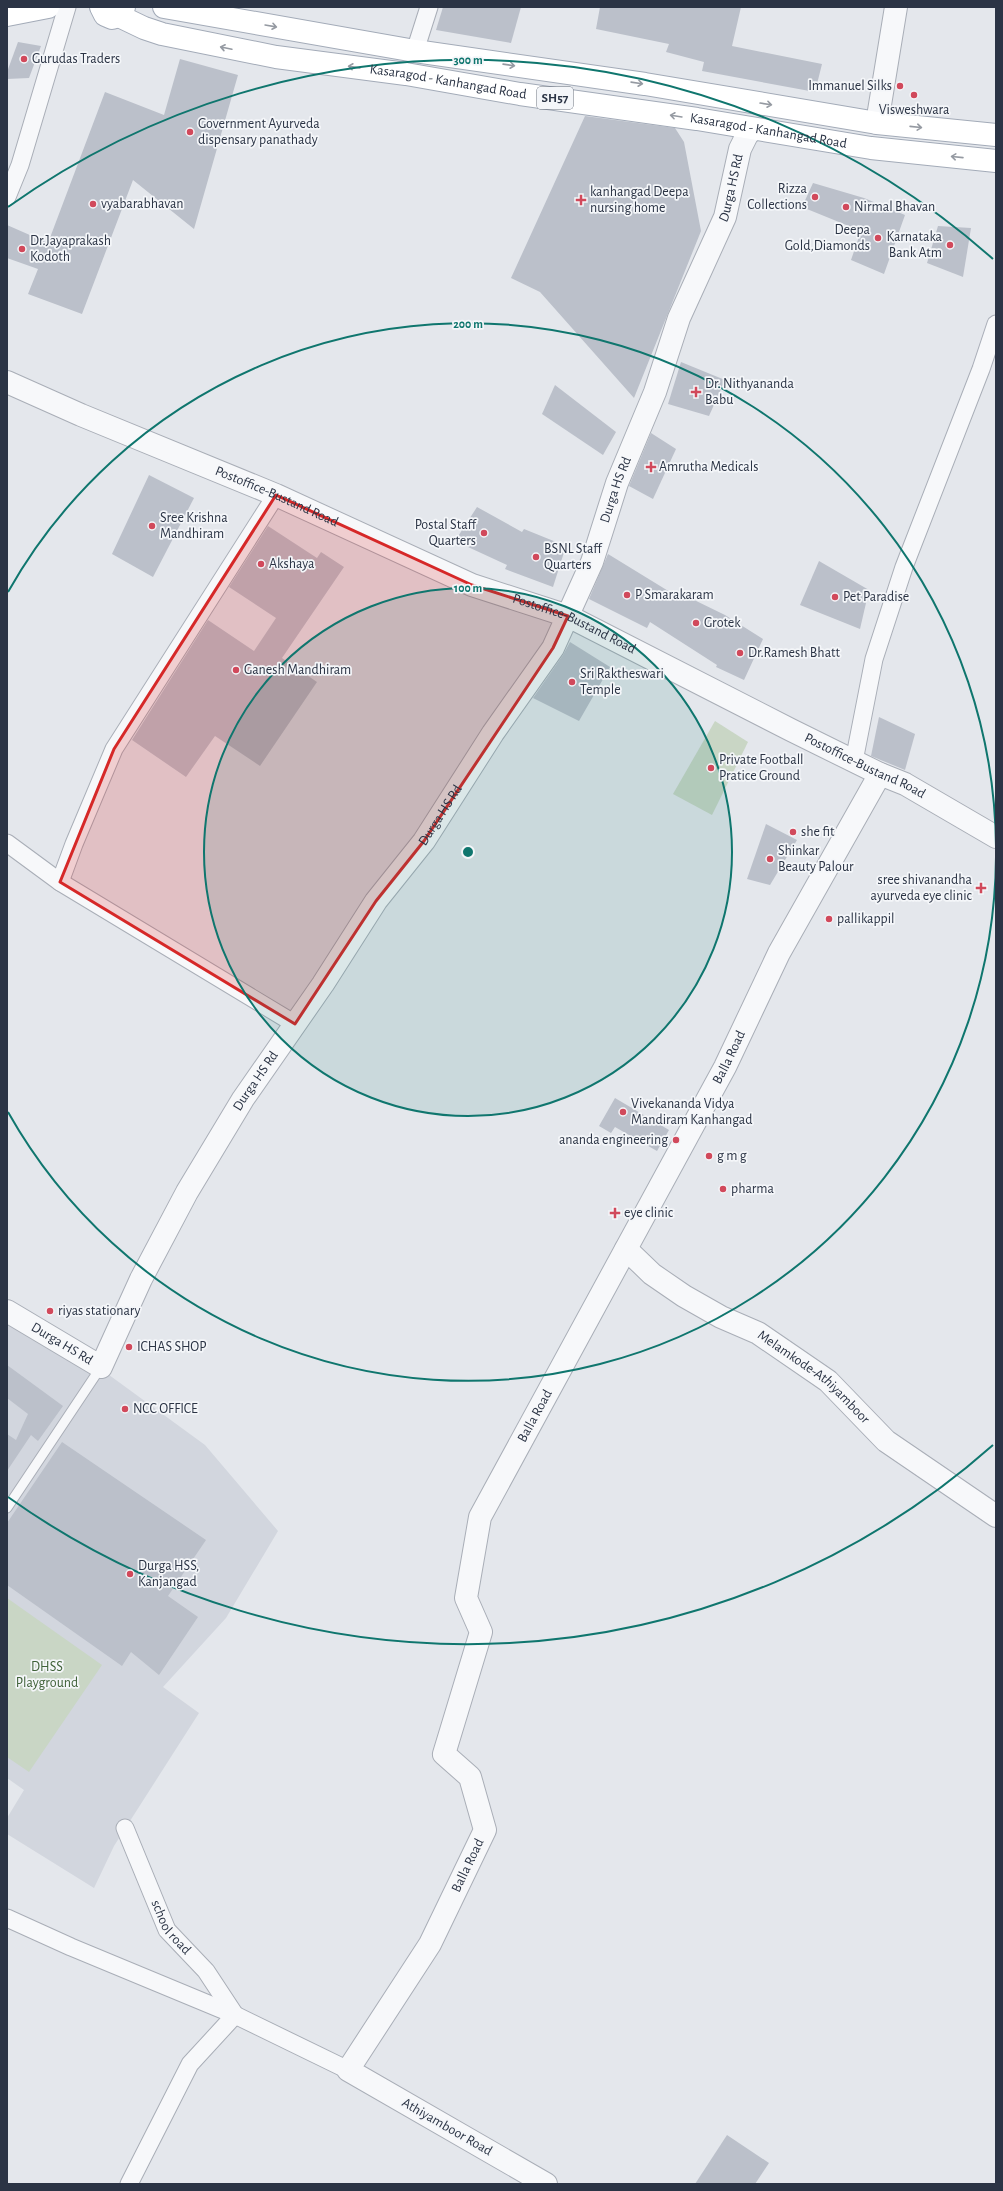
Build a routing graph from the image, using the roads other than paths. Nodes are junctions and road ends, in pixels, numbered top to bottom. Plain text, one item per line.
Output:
1 (48, 7) edge
2 (67, 7) edge
3 (164, 7) edge
4 (428, 7) edge
5 (896, 7) edge
6 (107, 9) edge
7 (7, 15) edge
8 (415, 51) junction
9 (877, 123) junction
10 (753, 129) junction
11 (996, 136) edge
12 (996, 161) edge
13 (7, 197) edge
14 (996, 324) edge
15 (7, 382) edge
16 (276, 495) junction
17 (568, 616) junction
18 (854, 761) junction
19 (880, 774) junction
20 (996, 837) edge
21 (7, 842) edge
22 (60, 882) junction
23 (295, 1024) junction
24 (626, 1249) junction
25 (7, 1312) edge
26 (101, 1367) junction
27 (7, 1508) edge
28 (996, 1516) edge
29 (126, 1828) dead end
30 (7, 1918) edge
31 (235, 2015) junction
32 (348, 2070) junction
33 (129, 2184) edge
34 (546, 2184) edge

1 - 7 main road
2 - 13 street
3 -> 8 main road
4 - 8 street
5 - 9 street
10 -> 6 main road, Kasaragod - Kanhangad Road / SH57
8 -> 9 main road
9 -> 11 main road
12 -> 10 main road, Kasaragod - Kanhangad Road / SH57
10 - 17 street, Durga HS Rd
14 - 18 street
15 - 16 street, Postoffice-Bustand Road
16 - 17 street, Postoffice-Bustand Road
16 - 22 street
17 - 18 street, Postoffice-Bustand Road
17 - 23 street, Durga HS Rd
18 - 19 street, Postoffice-Bustand Road
19 - 20 street, Postoffice-Bustand Road
19 - 24 street, Balla Road
21 - 22 street
22 - 23 street
23 - 26 street, Durga HS Rd
24 - 28 street, Melamkode-Athiyamboor
24 - 32 street, Balla Road
25 - 26 street, Durga HS Rd
26 - 27 lane
29 - 31 street, school road
30 - 31 street
31 - 32 street
31 - 33 street
32 - 34 street, Athiyamboor Road

